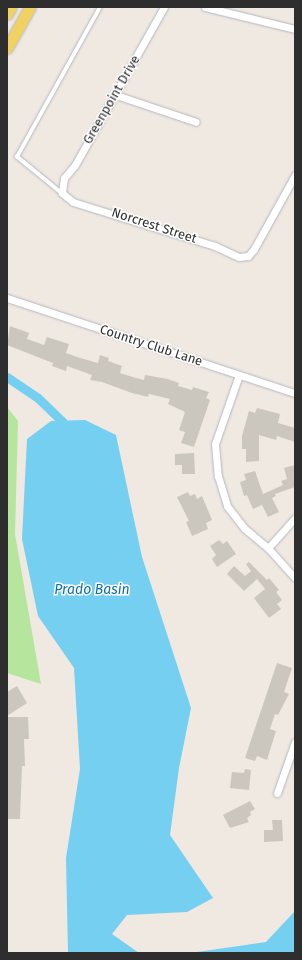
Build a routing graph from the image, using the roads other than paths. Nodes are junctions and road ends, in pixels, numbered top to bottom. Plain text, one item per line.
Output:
1 (11, 7) edge
2 (30, 7) edge
3 (100, 7) edge
4 (164, 7) edge
5 (204, 7) edge
6 (7, 14) edge
7 (295, 29) edge
8 (7, 48) edge
9 (116, 95) junction
10 (196, 122) dead end
11 (295, 174) edge
12 (62, 193) junction
13 (7, 298) edge
14 (239, 375) junction
15 (295, 393) edge
16 (295, 518) edge
17 (268, 548) junction
18 (295, 578) edge
19 (295, 742) edge
20 (277, 793) dead end

1 - 6 main road
2 - 8 main road
3 - 12 lane
4 - 9 street, Greenpoint Drive
5 - 7 street
9 - 10 street
9 - 12 street, Greenpoint Drive
11 - 12 street, Norcrest Street
13 - 14 street, Country Club Lane
14 - 15 street, Country Club Lane
14 - 17 street
16 - 17 street
17 - 18 street
19 - 20 street

